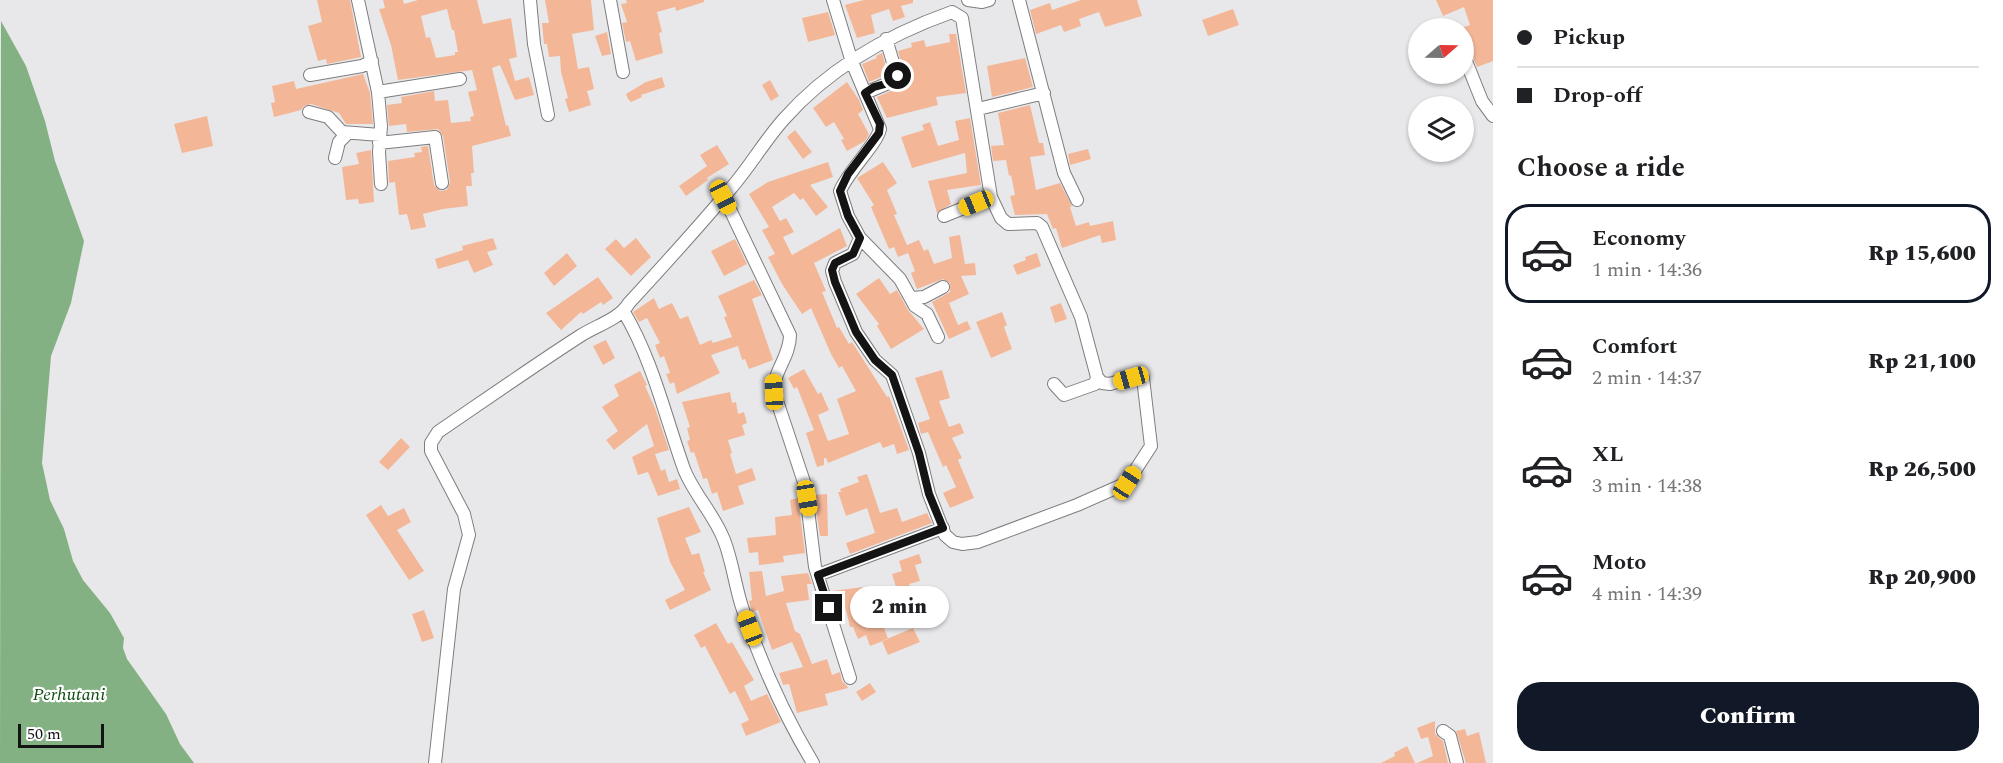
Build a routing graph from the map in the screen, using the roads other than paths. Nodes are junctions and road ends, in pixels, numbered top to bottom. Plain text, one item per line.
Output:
1 (358, 0) edge
2 (530, 0) edge
3 (610, 0) edge
4 (833, 0) edge
5 (968, 0) edge
6 (989, 0) edge
7 (1019, 0) edge
8 (886, 39) junction
9 (372, 61) junction
10 (852, 62) junction
11 (623, 72) dead end
12 (310, 75) dead end
13 (460, 79) dead end
14 (1474, 81) edge
15 (378, 92) junction
16 (865, 93) junction
17 (1044, 93) junction
18 (978, 109) junction
19 (309, 112) dead end
20 (548, 115) dead end
21 (1493, 116) edge
22 (347, 134) junction
23 (380, 139) junction
24 (335, 158) dead end
25 (442, 183) dead end
26 (381, 184) dead end
27 (723, 197) junction
28 (991, 197) junction
29 (1077, 200) dead end
30 (944, 216) dead end
31 (860, 238) junction
32 (942, 287) dead end
33 (912, 298) junction
34 (624, 312) junction
35 (938, 337) dead end
36 (1097, 377) junction
37 (1054, 384) dead end
38 (943, 528) junction
39 (818, 575) junction
40 (850, 678) dead end
41 (1443, 731) dead end
42 (435, 763) edge
43 (813, 763) edge
44 (1457, 763) edge

1 - 9 street
2 - 20 street
3 - 11 street
4 - 10 street
5 - 6 street
7 - 17 street
8 - 10 street
8 - 16 street
8 - 18 street
9 - 12 street
9 - 15 street
10 - 16 street
10 - 27 street
13 - 15 street
14 - 21 street
15 - 23 street
16 - 31 street
17 - 18 street
17 - 29 street
18 - 28 street
19 - 22 street
22 - 23 street
22 - 24 street
23 - 25 street
23 - 26 street
27 - 34 street
27 - 39 street
28 - 30 street
28 - 36 street
31 - 33 street
31 - 38 street
32 - 33 street
33 - 35 street
34 - 42 street
34 - 43 street
36 - 37 street
36 - 38 street
38 - 39 street
39 - 40 street
41 - 44 street

